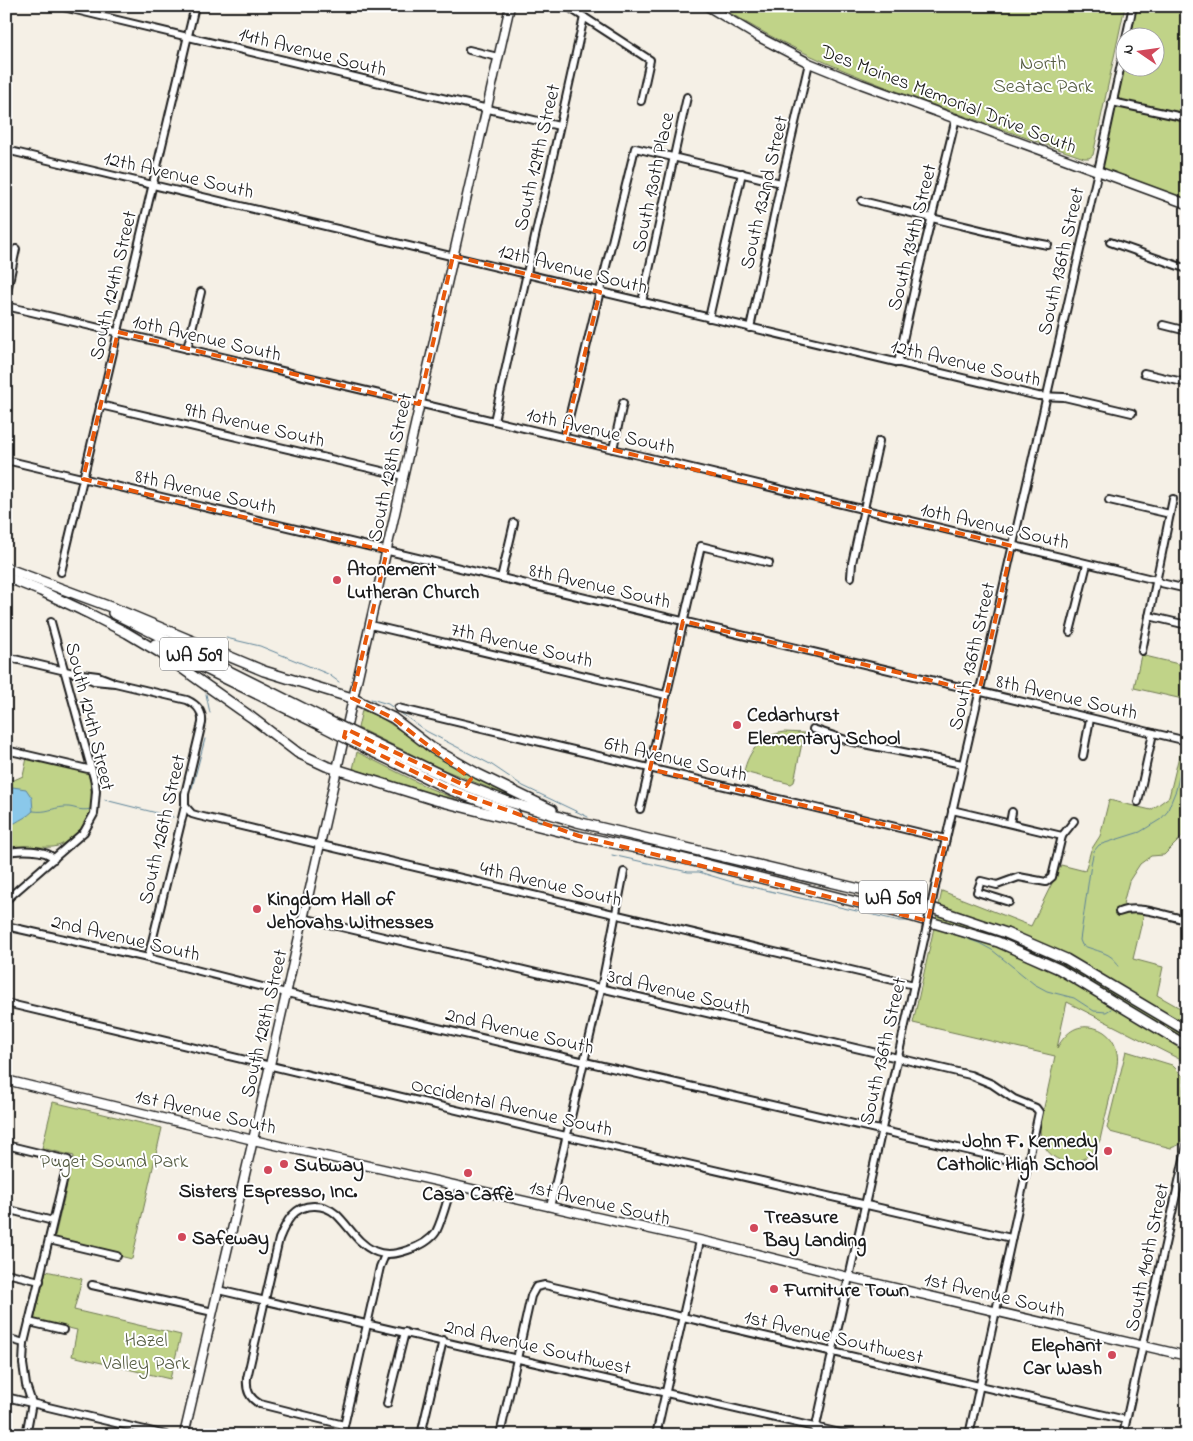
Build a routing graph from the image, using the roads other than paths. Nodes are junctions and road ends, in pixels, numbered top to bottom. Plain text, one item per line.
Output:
1 (60, 6) edge
2 (195, 6) edge
3 (510, 6) edge
4 (567, 6) edge
5 (707, 6) edge
6 (1133, 6) edge
7 (584, 18) junction
8 (1128, 28) edge
9 (188, 37) junction
10 (469, 50) dead end
11 (498, 57) junction
12 (809, 63) junction
13 (1118, 78) edge
14 (687, 97) dead end
15 (640, 101) dead end
16 (1112, 102) junction
17 (486, 109) junction
18 (956, 118) junction
19 (1187, 118) edge
20 (560, 126) junction
21 (6, 150) edge
22 (673, 157) junction
23 (1098, 171) junction
24 (742, 174) junction
25 (781, 183) junction
26 (153, 185) junction
27 (862, 201) dead end
28 (1187, 204) edge
29 (932, 218) junction
30 (1110, 242) dead end
31 (1048, 245) dead end
32 (16, 249) dead end
33 (453, 256) junction
34 (1187, 269) edge
35 (526, 274) junction
36 (201, 292) dead end
37 (600, 292) junction
38 (6, 296) edge
39 (642, 302) junction
40 (6, 306) edge
41 (709, 318) junction
42 (1163, 325) dead end
43 (750, 328) junction
44 (1187, 331) edge
45 (118, 332) junction
46 (187, 349) junction
47 (898, 363) junction
48 (1144, 373) dead end
49 (1187, 383) edge
50 (1046, 397) junction
51 (623, 403) dead end
52 (420, 404) junction
53 (100, 405) junction
54 (1132, 413) dead end
55 (494, 421) junction
56 (564, 438) junction
57 (879, 441) dead end
58 (614, 449) junction
59 (6, 460) edge
60 (403, 476) junction
61 (83, 479) junction
62 (1173, 499) dead end
63 (1109, 500) dead end
64 (864, 510) junction
65 (1170, 514) junction
66 (514, 522) dead end
67 (1012, 546) junction
68 (387, 551) junction
69 (769, 562) dead end
70 (1087, 564) junction
71 (6, 568) edge
72 (61, 572) dead end
73 (6, 577) edge
74 (851, 577) dead end
75 (501, 578) junction
76 (1156, 580) junction
77 (63, 589) junction
78 (1187, 589) edge
79 (82, 610) junction
80 (1149, 616) junction
81 (683, 621) junction
82 (51, 622) dead end
83 (1187, 624) edge
84 (370, 625) junction
85 (1070, 632) dead end
86 (1142, 651) dead end
87 (6, 656) edge
88 (64, 670) junction
89 (979, 692) junction
90 (666, 696) junction
91 (352, 698) junction
92 (398, 708) dead end
93 (1090, 719) junction
94 (323, 722) junction
95 (813, 729) dead end
96 (1153, 733) junction
97 (1187, 741) edge
98 (365, 743) junction
99 (6, 750) edge
100 (1083, 756) dead end
101 (962, 764) junction
102 (650, 769) junction
103 (92, 770) junction
104 (336, 770) junction
105 (1138, 802) dead end
106 (185, 806) junction
107 (640, 809) dead end
108 (952, 810) junction
109 (1012, 812) dead end
110 (1074, 821) dead end
111 (577, 822) junction
112 (1010, 823) junction
113 (579, 836) junction
114 (1062, 836) junction
115 (946, 839) junction
116 (319, 845) junction
117 (6, 852) edge
118 (54, 859) junction
119 (624, 872) dead end
120 (6, 900) edge
121 (1009, 902) dead end
122 (1119, 912) dead end
123 (616, 915) junction
124 (303, 918) junction
125 (1187, 920) edge
126 (6, 926) edge
127 (148, 958) junction
128 (914, 985) junction
129 (601, 989) junction
130 (286, 992) junction
131 (6, 1003) edge
132 (1187, 1032) edge
133 (1187, 1046) edge
134 (898, 1058) junction
135 (584, 1062) junction
136 (269, 1066) junction
137 (6, 1080) edge
138 (881, 1131) junction
139 (566, 1136) junction
140 (253, 1140) junction
141 (6, 1145) edge
142 (1187, 1145) edge
143 (1027, 1164) junction
144 (452, 1185) junction
145 (865, 1204) junction
146 (550, 1207) junction
147 (6, 1210) edge
148 (53, 1221) junction
149 (1011, 1238) junction
150 (49, 1240) junction
151 (700, 1241) junction
152 (385, 1254) junction
153 (117, 1256) dead end
154 (6, 1273) edge
155 (848, 1277) junction
156 (40, 1281) junction
157 (92, 1285) dead end
158 (218, 1290) junction
159 (265, 1302) junction
160 (996, 1311) junction
161 (212, 1312) junction
162 (682, 1317) junction
163 (29, 1322) junction
164 (367, 1324) junction
165 (63, 1330) dead end
166 (405, 1332) junction
167 (6, 1338) edge
168 (443, 1340) junction
169 (24, 1343) junction
170 (1143, 1346) junction
171 (832, 1352) junction
172 (1187, 1356) edge
173 (517, 1358) junction
174 (980, 1386) junction
175 (665, 1392) junction
176 (6, 1397) edge
177 (32, 1403) junction
178 (388, 1404) dead end
179 (1126, 1420) junction
180 (344, 1425) junction
181 (816, 1427) junction
182 (26, 1435) edge
183 (166, 1435) edge
184 (184, 1435) edge
185 (342, 1435) edge
186 (421, 1435) edge
187 (500, 1435) edge
188 (656, 1435) edge
189 (814, 1435) edge
190 (849, 1435) edge
191 (969, 1435) edge
192 (1122, 1435) edge

1 - 9 street, 14th Avenue South
2 - 9 street, South 124th Street
3 - 11 main road, South 128th Street
4 - 7 street
5 - 12 main road, Des Moines Memorial Drive South
6 - 8 street
7 - 15 street
7 - 20 street, South 129th Street
9 - 17 street, 14th Avenue South
9 - 26 street, South 124th Street
10 - 11 street
11 - 17 main road, South 128th Street
12 - 18 main road, Des Moines Memorial Drive South
12 - 25 street, South 132nd Street
13 - 16 street, South 136th Street
14 - 22 street, South 130th Place
16 - 19 street
16 - 23 street, South 136th Street
17 - 20 street, 14th Avenue South
17 - 33 main road, South 128th Street
18 - 23 main road, Des Moines Memorial Drive South
18 - 29 street, South 134th Street
20 - 35 street, South 129th Street
21 - 26 street, 12th Avenue South
22 - 24 street
22 - 37 street
22 - 39 street, South 130th Place
23 - 28 main road, Des Moines Memorial Drive South
23 - 50 street, South 136th Street
24 - 25 street
24 - 41 street
25 - 43 street, South 132nd Street
26 - 33 street, 12th Avenue South
26 - 45 street, South 124th Street
27 - 29 street
29 - 31 street
29 - 47 street, South 134th Street
30 - 34 street
32 - 38 street
33 - 35 street, 12th Avenue South
33 - 52 main road, South 128th Street
35 - 37 street, 12th Avenue South
35 - 55 street, South 129th Street
36 - 46 street
37 - 39 street, 12th Avenue South
37 - 56 street
39 - 41 street, 12th Avenue South
40 - 45 street, 10th Avenue South
41 - 43 street, 12th Avenue South
42 - 44 street
43 - 47 street, 12th Avenue South
45 - 46 street, 10th Avenue South
45 - 53 street, South 124th Street
46 - 52 street, 10th Avenue South
47 - 50 street, 12th Avenue South
48 - 49 street
50 - 54 street, 12th Avenue South
50 - 67 street, South 136th Street
51 - 58 street
52 - 55 street, 10th Avenue South
52 - 60 main road, South 128th Street
53 - 60 street, 9th Avenue South
53 - 61 street, South 124th Street
55 - 56 street, 10th Avenue South
56 - 58 street, 10th Avenue South
57 - 64 street
58 - 64 street, 10th Avenue South
59 - 61 street, 8th Avenue South
60 - 68 main road, South 128th Street
61 - 68 street, 8th Avenue South
61 - 72 street, South 124th Street
62 - 65 street
63 - 65 street
64 - 67 street, 10th Avenue South
64 - 74 street
65 - 76 street
66 - 75 street
67 - 70 street, 10th Avenue South
67 - 89 street, South 136th Street
68 - 75 street, 8th Avenue South
68 - 84 main road, South 128th Street
69 - 81 street
70 - 76 street, 10th Avenue South
70 - 85 street
71 - 77 highway, WA 509
73 - 79 highway, WA 509
75 - 81 street, 8th Avenue South
76 - 78 street, 10th Avenue South
76 - 80 street
77 - 91 highway
77 - 94 highway, WA 509
79 - 94 highway, WA 509
79 - 104 highway
80 - 83 street
80 - 86 street
81 - 89 street, 8th Avenue South
81 - 90 street
82 - 88 street, South 124th Street
84 - 90 street, 7th Avenue South
84 - 91 main road, South 128th Street
87 - 88 street
88 - 103 street, South 124th Street
88 - 106 street, South 126th Street
89 - 93 street, 8th Avenue South
89 - 101 street, South 136th Street
90 - 102 street
91 - 104 main road, South 128th Street
91 - 111 highway
92 - 102 street, 6th Avenue South
93 - 96 street, 8th Avenue South
93 - 100 street
94 - 98 highway, WA 509, bridge
95 - 101 street
96 - 97 street, 8th Avenue South
96 - 105 street
98 - 111 highway, WA 509
98 - 113 highway, WA 509
99 - 103 street
101 - 108 street, South 136th Street
102 - 107 street
102 - 115 street, 6th Avenue South
103 - 118 street, South 124th Street
104 - 113 highway
104 - 116 main road, South 128th Street
106 - 116 street, 4th Avenue South
106 - 127 street, South 126th Street
108 - 112 street
108 - 115 street, South 136th Street
109 - 112 street
110 - 114 street
111 - 132 highway, WA 509
112 - 114 street
113 - 133 highway, WA 509
114 - 121 street
115 - 128 street, South 136th Street, bridge
116 - 123 street, 4th Avenue South
116 - 124 main road, South 128th Street
117 - 118 street
118 - 120 street, South 124th Street
119 - 123 street
122 - 125 street
123 - 128 street, 4th Avenue South
123 - 129 street
124 - 129 street, 3rd Avenue South
124 - 130 main road, South 128th Street
126 - 127 street, 2nd Avenue South
127 - 130 street, 2nd Avenue South
128 - 134 street, South 136th Street
129 - 134 street, 3rd Avenue South
129 - 135 street
130 - 135 street, 2nd Avenue South
130 - 136 main road, South 128th Street
131 - 136 street, Occidental Avenue South
134 - 138 street, South 136th Street
134 - 143 street, 3rd Avenue South
135 - 138 street, 2nd Avenue South
135 - 139 street
136 - 139 street, Occidental Avenue South
136 - 140 main road, South 128th Street
137 - 140 main road, 1st Avenue South
138 - 143 street, 2nd Avenue South
138 - 145 street, South 136th Street
139 - 145 street, Occidental Avenue South
139 - 146 street
140 - 144 main road, 1st Avenue South
140 - 158 main road, South 128th Street
141 - 148 street
142 - 170 street, South 140th Street
143 - 149 street
144 - 146 main road, 1st Avenue South
144 - 152 street
145 - 149 street, Occidental Avenue South
145 - 155 street, South 136th Street
146 - 151 main road, 1st Avenue South
147 - 148 street
148 - 150 street
149 - 160 street
150 - 153 street
150 - 156 street
151 - 155 main road, 1st Avenue South
151 - 162 street
152 - 159 street
152 - 164 street
154 - 156 street
155 - 160 main road, 1st Avenue South
155 - 171 street, South 136th Street
156 - 163 street
157 - 161 street
158 - 159 street, 2nd Avenue Southwest
158 - 161 main road, South 128th Street
159 - 164 street, 2nd Avenue Southwest
159 - 180 street
160 - 170 main road, 1st Avenue South
160 - 174 street
161 - 184 main road, South 128th Street
162 - 171 street, 1st Avenue Southwest
162 - 173 street, 1st Avenue Southwest
162 - 175 street
163 - 165 street
163 - 169 street
164 - 166 street, 2nd Avenue Southwest
164 - 180 street
166 - 168 street, 2nd Avenue Southwest
166 - 178 street
167 - 169 street
168 - 173 street, 2nd Avenue Southwest
168 - 186 street
169 - 177 street
170 - 172 main road, 1st Avenue South
170 - 179 street, South 140th Street
171 - 174 street, 1st Avenue Southwest
171 - 181 street, South 136th Street
173 - 175 street, 2nd Avenue Southwest
173 - 187 street
174 - 179 street, 1st Avenue Southwest
174 - 191 street
175 - 181 street, 2nd Avenue Southwest
175 - 188 street
176 - 177 street
177 - 182 street
177 - 183 street
179 - 192 street, South 140th Street
180 - 185 street
181 - 189 street, South 136th Street
181 - 190 street, 2nd Avenue Southwest

